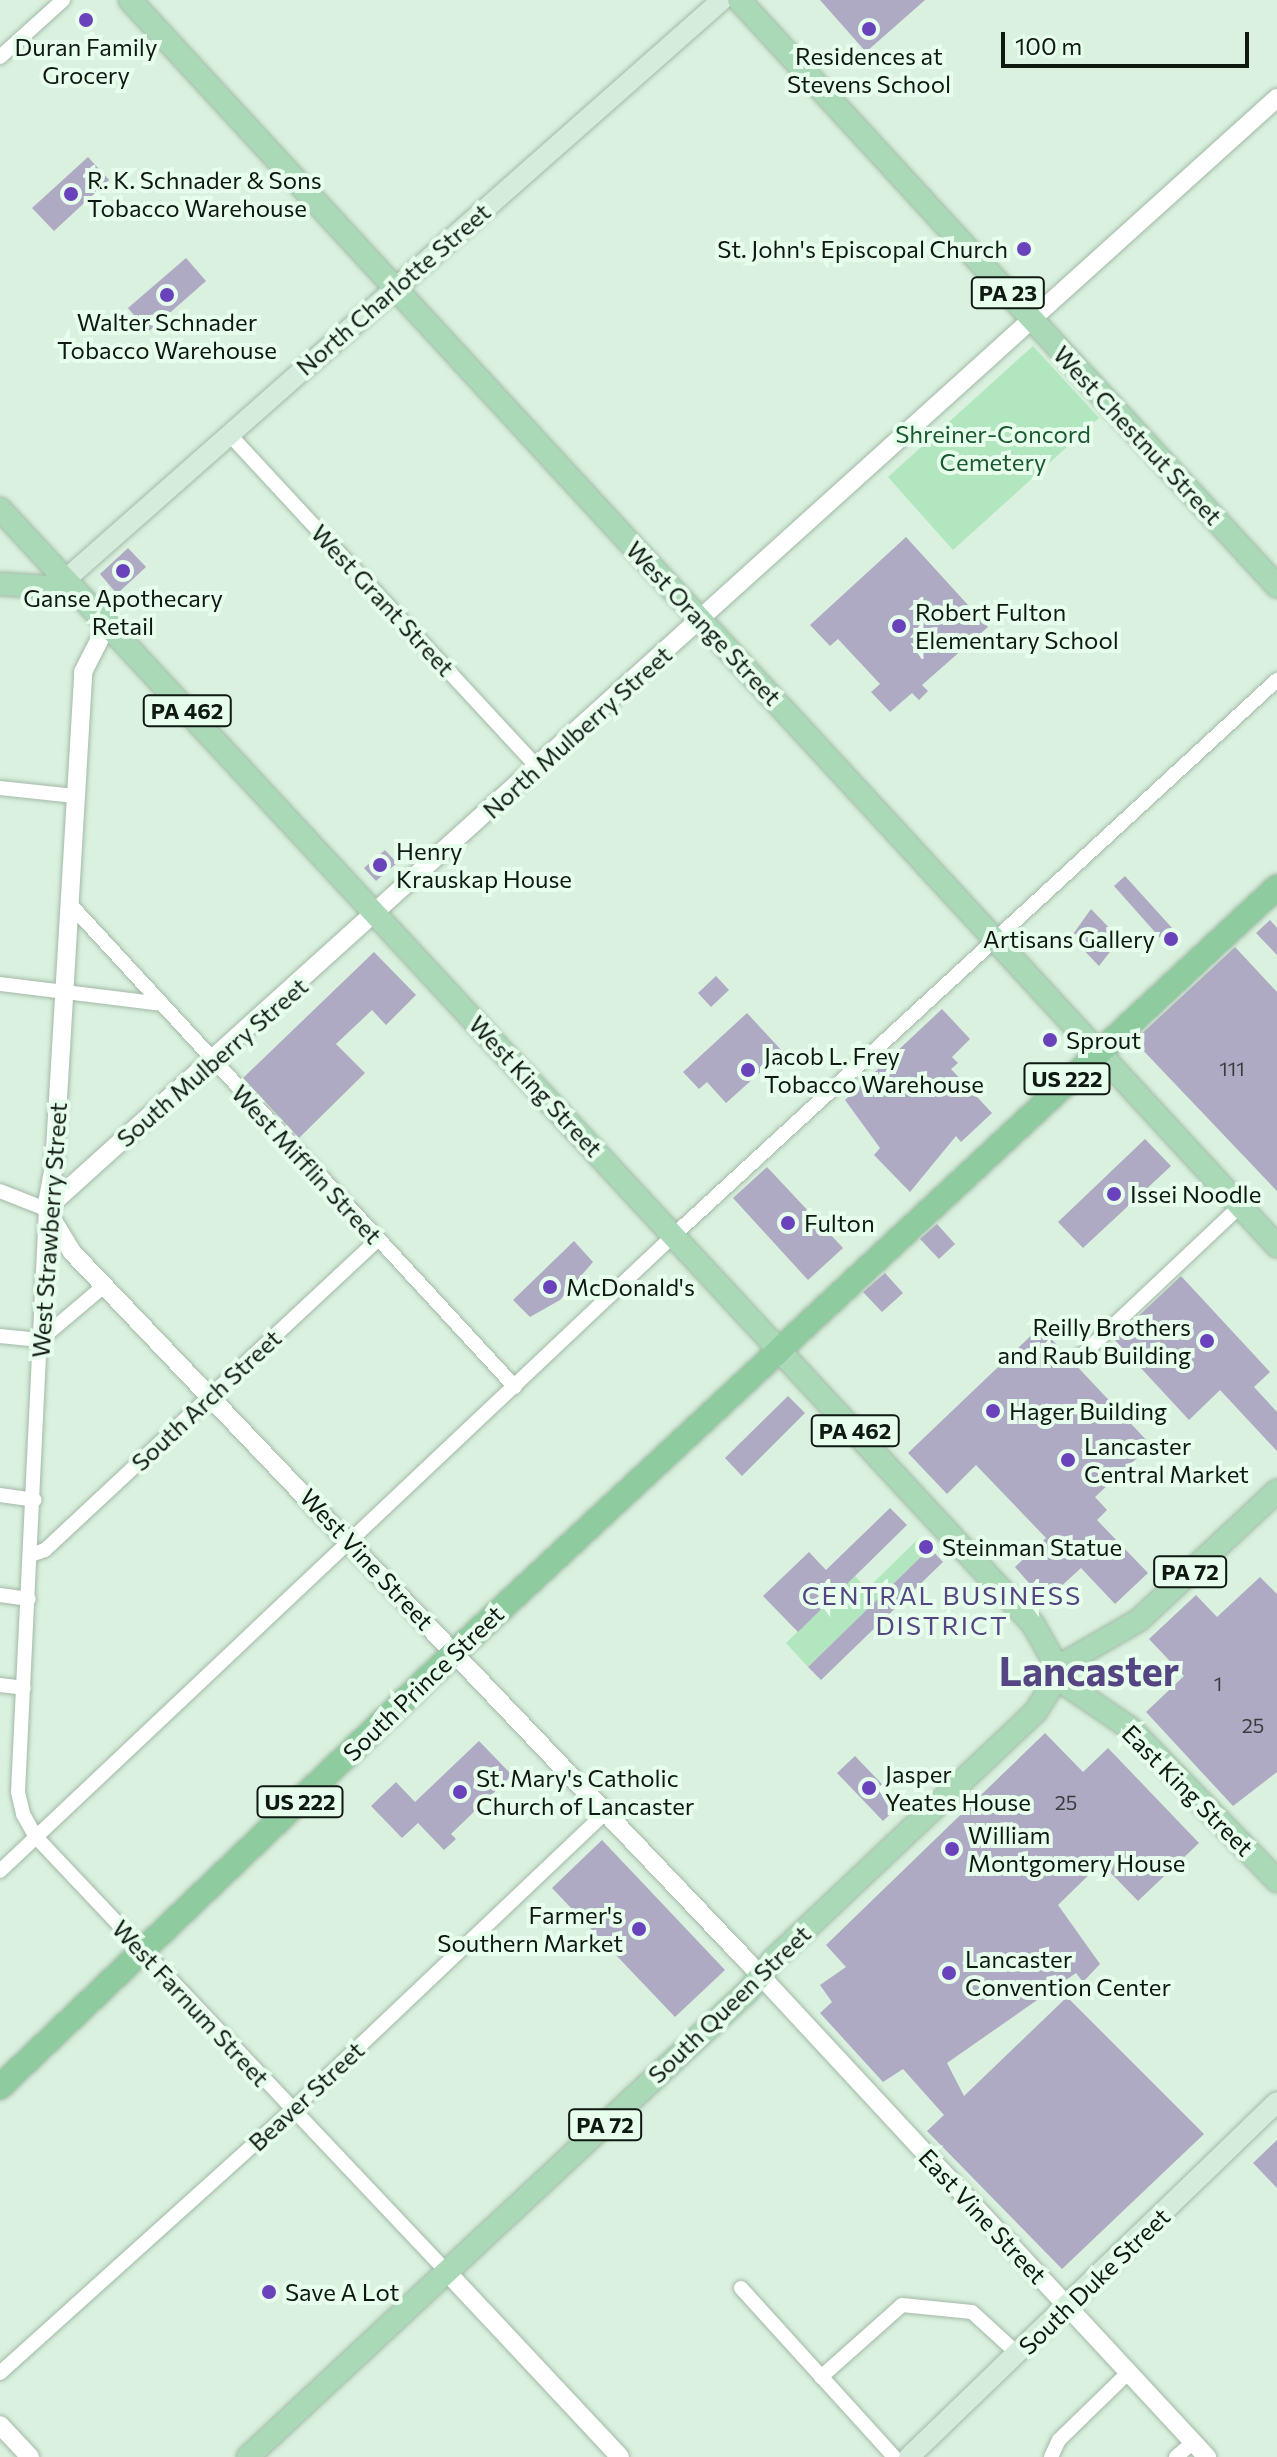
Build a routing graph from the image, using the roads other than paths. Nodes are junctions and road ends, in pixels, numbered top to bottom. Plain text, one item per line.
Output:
1 (63, 0) edge
2 (130, 0) edge
3 (722, 0) edge
4 (739, 0) edge
5 (0, 57) edge
6 (1277, 98) edge
7 (393, 288) junction
8 (1032, 320) junction
9 (228, 433) junction
10 (0, 509) edge
11 (65, 580) junction
12 (0, 584) edge
13 (1277, 586) edge
14 (701, 620) junction
15 (107, 625) junction
16 (1277, 680) edge
17 (537, 767) junction
18 (0, 788) edge
19 (75, 796) junction
20 (1277, 887) edge
21 (69, 903) junction
22 (377, 915) junction
23 (995, 938) junction
24 (0, 984) edge
25 (64, 992) junction
26 (162, 1004) junction
27 (1097, 1052) junction
28 (214, 1060) junction
29 (0, 1191) edge
30 (1239, 1207) junction
31 (46, 1209) junction
32 (674, 1235) junction
33 (378, 1240) junction
34 (1277, 1246) edge
35 (105, 1285) junction
36 (0, 1336) edge
37 (40, 1340) junction
38 (778, 1347) junction
39 (1081, 1356) dead end
40 (515, 1387) junction
41 (212, 1395) junction
42 (1277, 1491) edge
43 (0, 1495) edge
44 (35, 1500) junction
45 (351, 1542) junction
46 (31, 1555) junction
47 (0, 1595) edge
48 (29, 1599) junction
49 (455, 1652) junction
50 (1058, 1673) junction
51 (0, 1685) edge
52 (24, 1688) junction
53 (606, 1812) junction
54 (36, 1837) junction
55 (0, 1871) edge
56 (1277, 1881) edge
57 (142, 1949) junction
58 (761, 1975) junction
59 (0, 2087) edge
60 (1277, 2102) edge
61 (291, 2111) junction
62 (447, 2272) junction
63 (741, 2288) dead end
64 (1068, 2307) junction
65 (1018, 2354) junction
66 (0, 2373) edge
67 (1128, 2373) junction
68 (821, 2377) junction
69 (0, 2425) edge
70 (1193, 2442) junction
71 (30, 2457) edge
72 (248, 2457) edge
73 (620, 2457) edge
74 (894, 2457) edge
75 (909, 2457) edge
76 (1051, 2457) edge
77 (1176, 2457) edge
78 (1207, 2457) edge

1 - 5 street
2 - 7 main road, West Orange Street
3 - 7 main road, North Charlotte Street
4 - 8 main road, West Chestnut Street / PA 23
6 - 8 street, North Mulberry Street
7 - 9 main road, North Charlotte Street
7 - 14 main road, West Orange Street
8 - 13 main road, West Chestnut Street / PA 23
8 - 14 street, North Mulberry Street
9 - 11 main road, North Charlotte Street
9 - 17 street, West Grant Street
10 - 11 main road, West King Street / PA 462
11 - 12 main road
11 - 15 main road, West King Street / PA 462
14 - 17 street, North Mulberry Street
14 - 23 main road, West Orange Street
15 - 19 street, West Strawberry Street
15 - 22 main road, West King Street / PA 462
16 - 23 street
17 - 22 street, North Mulberry Street
18 - 19 street
19 - 21 street, West Strawberry Street
20 - 27 highway, US 222
21 - 25 street, West Strawberry Street
21 - 26 street, West Mifflin Street
22 - 28 street, South Mulberry Street
22 - 32 main road, West King Street / PA 462
23 - 27 main road, West Orange Street
23 - 32 street
24 - 25 street
25 - 26 street
25 - 31 street, West Strawberry Street
26 - 28 street, West Mifflin Street
27 - 30 main road, West Orange Street
27 - 38 highway, US 222
28 - 31 street, South Mulberry Street
28 - 33 street, West Mifflin Street
29 - 31 street
30 - 34 main road, West Orange Street
30 - 39 street
31 - 35 street, West Vine Street
31 - 37 street, West Strawberry Street
32 - 38 main road, West King Street / PA 462
32 - 40 street
33 - 40 street, West Mifflin Street
33 - 41 street, South Arch Street
35 - 37 street
35 - 41 street, West Vine Street
36 - 37 street
37 - 44 street, West Strawberry Street
38 - 49 highway, South Prince Street / US 222
38 - 50 main road, West King Street / PA 462
40 - 45 street
41 - 45 street, West Vine Street
41 - 46 street, South Arch Street
42 - 50 main road, PA 72
43 - 44 street
44 - 46 street, West Strawberry Street
45 - 49 street, West Vine Street
45 - 54 street
46 - 48 street, West Strawberry Street
47 - 48 street
48 - 52 street, West Strawberry Street
49 - 53 street, West Vine Street
49 - 57 highway, South Prince Street / US 222
50 - 56 main road, East King Street / PA 462
50 - 58 main road, South Queen Street / PA 72
51 - 52 street
52 - 54 street, West Strawberry Street
53 - 58 street, West Vine Street
53 - 61 street, Beaver Street
54 - 55 street
54 - 57 street, West Farnum Street
57 - 59 highway, South Prince Street / US 222
57 - 61 street, West Farnum Street
58 - 62 main road, South Queen Street / PA 72
58 - 64 street, East Vine Street
60 - 64 main road, South Duke Street
61 - 62 street, West Farnum Street
61 - 66 street, Beaver Street
62 - 72 main road, South Queen Street / PA 72
62 - 73 street
63 - 68 street
64 - 65 main road, South Duke Street
64 - 67 street, East Vine Street
65 - 68 street
65 - 75 main road, South Duke Street
67 - 70 street, East Vine Street
67 - 76 street
68 - 74 street
69 - 71 street
70 - 77 street
70 - 78 street, East Vine Street

